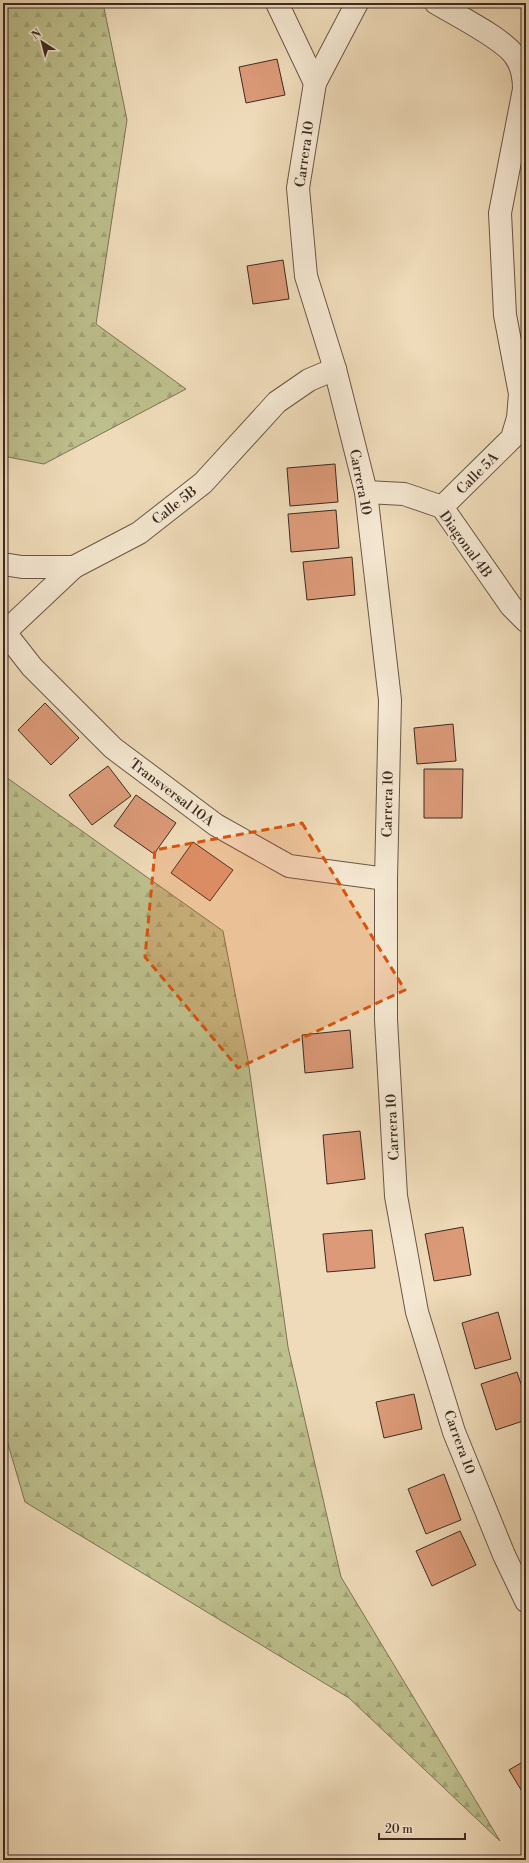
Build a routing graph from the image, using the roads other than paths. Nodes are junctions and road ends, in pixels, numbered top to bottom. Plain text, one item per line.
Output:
1 (277, 3) edge
2 (357, 3) edge
3 (436, 3) edge
4 (315, 84) junction
5 (335, 369) junction
6 (366, 492) junction
7 (442, 508) junction
8 (3, 564) edge
9 (74, 567) junction
10 (526, 621) edge
11 (4, 631) edge
12 (386, 878) junction
13 (526, 1601) edge

1 - 4 street
2 - 4 street, Carrera 10
3 - 7 street, Calle 5A
4 - 5 street, Carrera 10
5 - 6 street, Carrera 10
5 - 9 street, Calle 5B
6 - 7 street, Diagonal 4B
6 - 12 street, Carrera 10
7 - 10 street, Diagonal 4B
8 - 9 street
9 - 11 street, Calle 5B
11 - 12 street, Transversal 10A
12 - 13 street, Carrera 10

